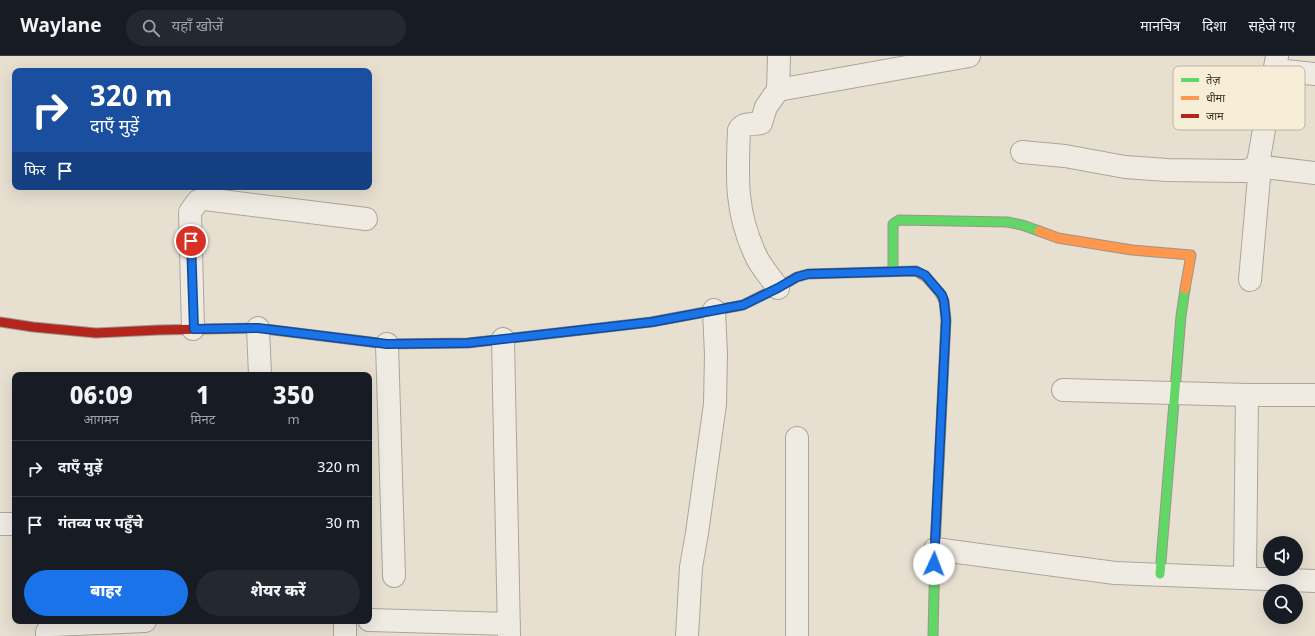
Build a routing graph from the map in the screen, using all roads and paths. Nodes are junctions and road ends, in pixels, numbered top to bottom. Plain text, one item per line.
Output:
1 (779, 56) edge
2 (969, 56) edge
3 (1276, 63) edge
4 (1287, 66) edge
5 (1305, 71) edge
6 (1315, 74) edge
7 (778, 90) junction
8 (1264, 130) edge
9 (1022, 152) dead end
10 (1262, 165) junction
11 (1315, 173) edge
12 (366, 219) dead end
13 (893, 271) junction
14 (1250, 280) dead end
15 (778, 288) junction
16 (714, 310) junction
17 (0, 322) edge
18 (258, 328) junction
19 (194, 329) junction
20 (503, 339) junction
21 (387, 344) junction
22 (260, 372) edge
23 (1063, 390) dead end
24 (1176, 393) junction
25 (1247, 395) junction
26 (1315, 395) edge
27 (797, 438) dead end
28 (0, 524) edge
29 (12, 524) edge
30 (935, 549) junction
31 (1160, 574) junction
32 (394, 576) dead end
33 (1245, 578) junction
34 (1315, 581) edge
35 (372, 620) edge
36 (78, 624) edge
37 (345, 624) edge
38 (47, 630) edge
39 (509, 630) edge
40 (345, 636) edge
41 (687, 636) edge
42 (797, 636) edge
43 (932, 636) edge

1 - 7 street
2 - 7 street
3 - 4 street
5 - 6 street
7 - 15 street
8 - 10 street
9 - 10 street
10 - 11 street
10 - 14 street
12 - 19 street
13 - 15 street
13 - 24 street
13 - 30 street
15 - 16 street
16 - 20 street
16 - 41 street
17 - 19 street
18 - 19 street
18 - 21 street
18 - 22 street
20 - 21 street
20 - 39 street
21 - 32 street
23 - 24 street
24 - 25 street
24 - 31 street
25 - 26 street
25 - 33 street
27 - 42 street
28 - 29 street
30 - 31 street
30 - 43 street
31 - 33 street
33 - 34 street
35 - 39 street
36 - 38 street
37 - 40 street

